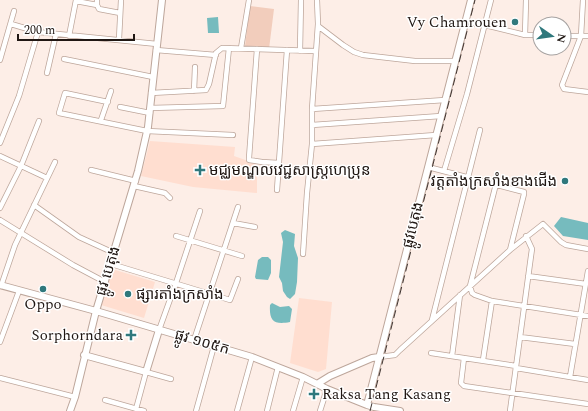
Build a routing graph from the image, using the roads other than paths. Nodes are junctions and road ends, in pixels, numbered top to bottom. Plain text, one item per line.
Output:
1 (76, 0) edge
2 (121, 0) edge
3 (162, 0) edge
4 (248, 0) edge
5 (301, 0) edge
6 (317, 0) edge
7 (471, 0) edge
8 (491, 0) edge
9 (526, 0) edge
10 (583, 0) edge
11 (97, 2) edge
12 (14, 11) dead end
13 (120, 13) junction
14 (465, 22) junction
15 (11, 24) junction
16 (485, 25) junction
17 (318, 26) junction
18 (38, 32) junction
19 (56, 34) junction
20 (525, 35) junction
21 (532, 35) edge
22 (68, 36) junction
23 (572, 36) edge
24 (580, 36) junction
25 (588, 36) edge
26 (119, 39) junction
27 (156, 47) junction
28 (229, 48) junction
29 (241, 48) junction
30 (257, 49) junction
31 (287, 50) junction
32 (300, 51) junction
33 (316, 51) junction
34 (216, 55) junction
35 (64, 59) dead end
36 (0, 60) edge
37 (455, 61) junction
38 (195, 68) dead end
39 (47, 72) dead end
40 (153, 77) junction
41 (111, 91) dead end
42 (194, 91) junction
43 (588, 92) edge
44 (152, 93) junction
45 (445, 100) junction
46 (108, 102) junction
47 (120, 107) dead end
48 (312, 109) junction
49 (150, 110) junction
50 (441, 116) junction
51 (101, 120) junction
52 (39, 121) dead end
53 (312, 125) junction
54 (480, 130) dead end
55 (147, 131) junction
56 (234, 135) dead end
57 (436, 135) junction
58 (0, 143) edge
59 (312, 144) junction
60 (0, 156) edge
61 (55, 162) dead end
62 (279, 163) junction
63 (21, 166) junction
64 (428, 167) junction
65 (90, 170) dead end
66 (444, 171) junction
67 (467, 177) junction
68 (47, 178) junction
69 (135, 183) junction
70 (496, 184) junction
71 (278, 190) dead end
72 (170, 198) dead end
73 (34, 205) junction
74 (0, 208) edge
75 (238, 208) dead end
76 (200, 211) dead end
77 (0, 220) edge
78 (234, 223) junction
79 (255, 228) dead end
80 (21, 232) junction
81 (176, 236) dead end
82 (526, 236) junction
83 (190, 240) junction
84 (588, 249) edge
85 (510, 250) junction
86 (224, 251) junction
87 (114, 253) junction
88 (303, 254) dead end
89 (242, 256) dead end
90 (111, 264) junction
91 (588, 271) edge
92 (528, 276) junction
93 (238, 279) dead end
94 (105, 282) junction
95 (176, 283) junction
96 (586, 284) junction
97 (0, 286) edge
98 (470, 286) junction
99 (19, 291) junction
100 (208, 294) junction
101 (460, 296) junction
102 (492, 301) junction
103 (524, 305) junction
104 (96, 311) junction
105 (580, 314) junction
106 (588, 316) edge
107 (432, 320) junction
108 (159, 330) junction
109 (520, 336) junction
110 (194, 340) junction
111 (0, 342) edge
112 (575, 344) junction
113 (214, 346) junction
114 (431, 352) dead end
115 (84, 355) junction
116 (452, 356) junction
117 (252, 357) junction
118 (379, 357) junction
119 (464, 358) junction
120 (483, 360) junction
121 (278, 367) junction
122 (516, 367) junction
123 (146, 372) junction
124 (303, 377) junction
125 (570, 377) junction
126 (0, 378) edge
127 (171, 379) dead end
128 (588, 380) edge
129 (318, 384) junction
130 (327, 389) junction
131 (512, 393) junction
132 (74, 397) junction
133 (105, 400) dead end
134 (588, 404) edge
135 (366, 408) edge
136 (136, 409) junction
137 (70, 411) edge
138 (144, 411) edge
139 (196, 411) edge
140 (237, 411) edge
141 (267, 411) edge
142 (293, 411) edge
143 (320, 411) edge
144 (400, 411) edge
145 (510, 411) edge

1 - 11 street
1 - 22 street
2 - 13 street
3 - 27 main road, ផ្លូវ បេតុង
4 - 29 street
5 - 32 street
6 - 17 street
7 - 14 main road, ផ្លូវបេតុង
8 - 16 street
9 - 20 street
10 - 24 street
11 - 13 street
12 - 15 street
13 - 26 street
14 - 16 street
14 - 37 main road, ផ្លូវបេតុង
15 - 18 street
15 - 36 street
16 - 20 street
16 - 66 street
17 - 33 street
17 - 37 street
18 - 19 street
18 - 58 street
19 - 22 street
19 - 39 street
20 - 21 street
22 - 26 street
23 - 24 street
24 - 25 street
24 - 43 street
26 - 27 street
27 - 34 street
27 - 40 main road, ផ្លូវ បេតុង
28 - 29 street
28 - 34 street
28 - 49 street
29 - 30 street
30 - 31 street
30 - 62 street
31 - 32 street
31 - 62 street
32 - 33 street
33 - 48 street
34 - 42 street
35 - 40 street
37 - 45 main road, ផ្លូវបេតុង
38 - 42 street
40 - 44 main road, ផ្លូវ បេតុង
41 - 46 street
42 - 44 street
44 - 49 main road, ផ្លូវ បេតុង
45 - 48 street
45 - 50 main road, ផ្លូវបេតុង
46 - 51 street
46 - 51 street
47 - 49 street
48 - 53 street
49 - 55 main road, ផ្លូវ បេតុង
50 - 53 street
50 - 57 main road, ផ្លូវបេតុង
51 - 55 street
52 - 63 street
53 - 59 street
54 - 67 street
55 - 56 street
55 - 69 main road, ផ្លូវ បេតុង
57 - 59 street
57 - 64 main road, ផ្លូវបេតុង
59 - 88 street
60 - 63 street
61 - 68 street
62 - 71 street
63 - 68 street
63 - 74 street
64 - 66 street
64 - 118 main road, ផ្លូវបេតុង
65 - 69 street
66 - 67 street
67 - 70 street
67 - 107 street
68 - 73 street
69 - 72 street
69 - 87 main road, ផ្លូវ បេតុង
70 - 85 street
70 - 98 street
73 - 80 street
73 - 87 street
75 - 78 street
76 - 83 street
77 - 80 street
78 - 79 street
78 - 86 street
80 - 94 street
80 - 97 street
81 - 83 street
82 - 84 street
82 - 85 street
82 - 92 street
83 - 86 street
83 - 95 street
85 - 98 street
86 - 89 street
86 - 100 street
87 - 90 main road, ផ្លូវ បេតុង
90 - 94 main road, ផ្លូវ បេតុង
90 - 95 street
91 - 96 street
92 - 96 street
92 - 103 street
93 - 100 street
94 - 104 main road, ផ្លូវ បេតុង
95 - 100 street
95 - 108 street
96 - 105 street
97 - 99 main road, ផ្លូវ ១០៥ក
98 - 101 street
98 - 102 street
99 - 104 main road, ផ្លូវ ១០៥ក
99 - 111 street
100 - 110 street
101 - 107 street
101 - 116 street
102 - 103 street
102 - 120 street
103 - 105 street
103 - 109 street
104 - 108 main road, ផ្លូវ ១០៥ក
104 - 115 main road, ផ្លូវ បេតុង
105 - 106 street
105 - 112 street
107 - 118 street
108 - 110 main road, ផ្លូវ ១០៥ក
108 - 123 main road
109 - 112 street
109 - 122 street
110 - 113 main road, ផ្លូវ ១០៥ក
112 - 125 street
113 - 117 main road, ផ្លូវ ១០៥ក
113 - 139 street
114 - 116 street
115 - 123 main road
115 - 132 main road, ផ្លូវ បេតុង
116 - 119 street
117 - 121 main road, ផ្លូវ ១០៥ក
117 - 140 street
118 - 129 main road
118 - 135 main road, ផ្លូវបេតុង
119 - 120 street
119 - 131 street
120 - 122 street
121 - 124 main road, ផ្លូវ ១០៥ក
121 - 141 street
122 - 125 street
122 - 131 street
123 - 127 street
123 - 136 street
124 - 129 main road, ផ្លូវ ១០៥ក
124 - 142 street
125 - 128 street
126 - 132 street
129 - 130 main road, ផ្លូវ ១០៥ក
130 - 135 main road, ផ្លូវ ១០៥ក
130 - 143 street
131 - 134 street
131 - 145 street
132 - 137 main road, ផ្លូវ បេតុង
133 - 136 street
135 - 144 main road, ផ្លូវ ១០៥ក
136 - 138 street

